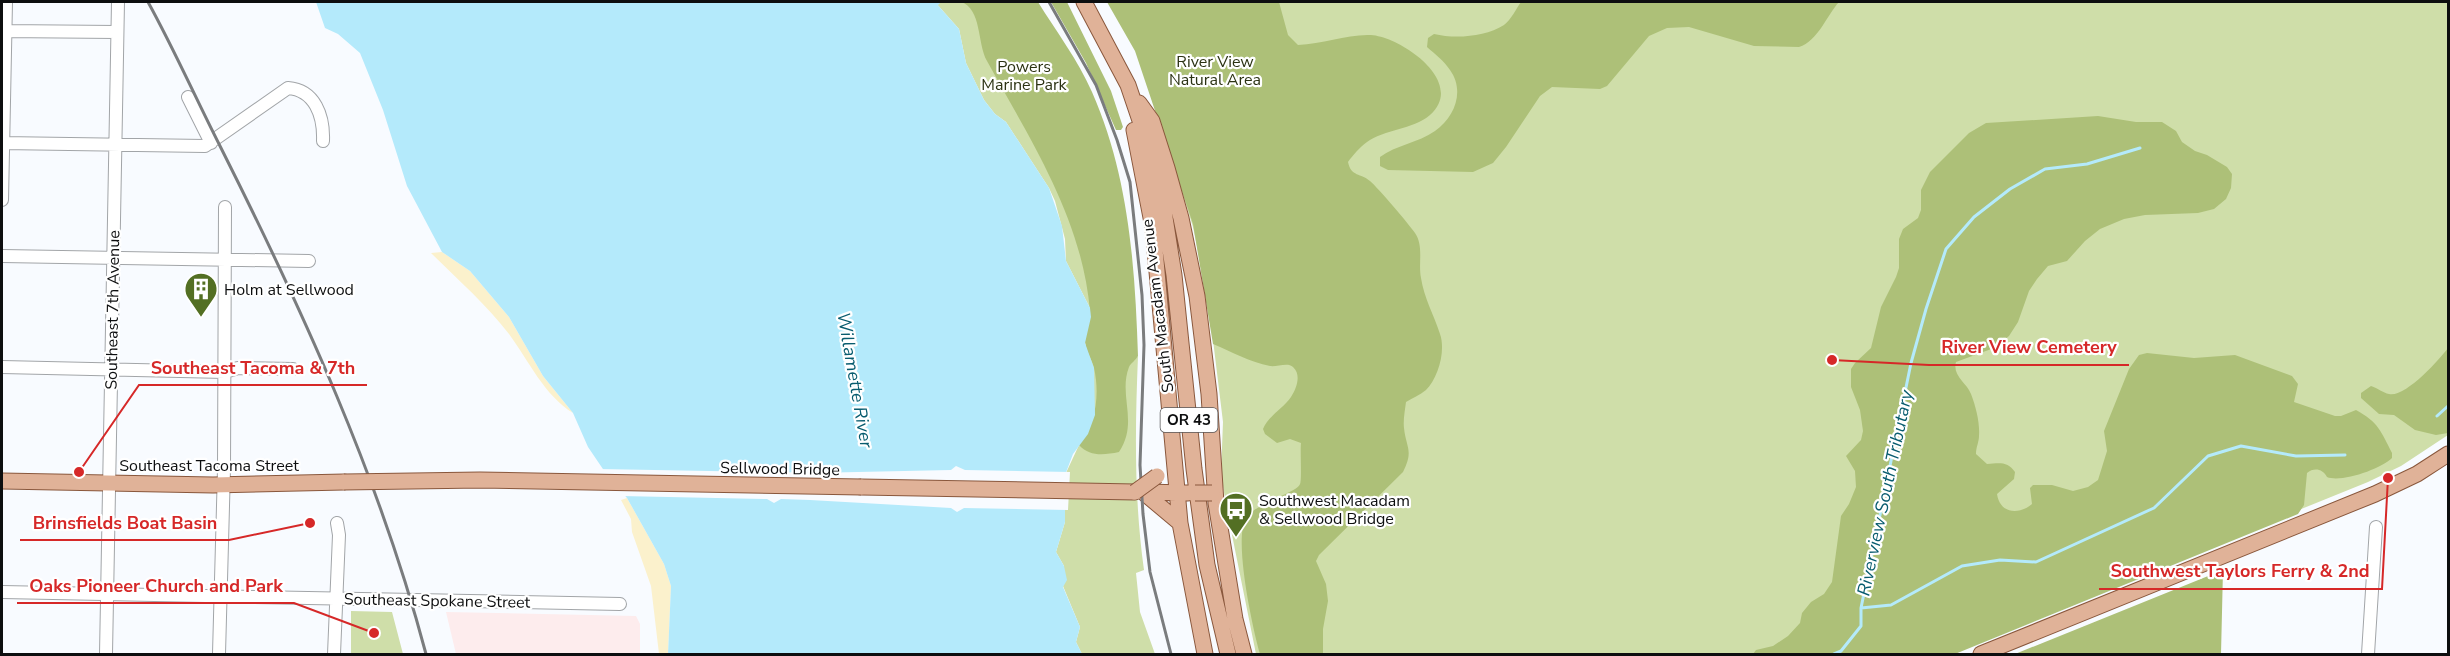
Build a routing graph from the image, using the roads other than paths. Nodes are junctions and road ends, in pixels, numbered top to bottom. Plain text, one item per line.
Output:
1 (6, 2) edge
2 (118, 2) edge
3 (1084, 2) edge
4 (3, 32) edge
5 (117, 32) junction
6 (1128, 85) junction
7 (188, 97) dead end
8 (323, 141) dead end
9 (2, 143) edge
10 (211, 143) junction
11 (115, 146) junction
12 (2, 200) edge
13 (225, 207) dead end
14 (2, 256) edge
15 (114, 259) junction
16 (225, 260) junction
17 (309, 261) dead end
18 (2, 367) edge
19 (293, 369) dead end
20 (111, 370) junction
21 (225, 372) junction
22 (1172, 450) junction
23 (2448, 454) edge
24 (2, 481) edge
25 (344, 482) joint
26 (109, 483) junction
27 (224, 485) junction
28 (1139, 492) junction
29 (1179, 493) junction
30 (1213, 493) junction
31 (337, 523) dead end
32 (1180, 523) junction
33 (2376, 526) dead end
34 (2, 592) edge
35 (107, 594) junction
36 (220, 596) junction
37 (335, 598) junction
38 (620, 603) dead end
39 (106, 654) edge
40 (219, 654) edge
41 (334, 654) edge
42 (1205, 654) edge
43 (1228, 654) edge
44 (1244, 654) edge
45 (1980, 654) edge
46 (2368, 654) edge

1 - 4 street
2 - 5 street, Southeast 7th Avenue
3 - 6 main road, South Macadam Avenue / OR 43
4 - 5 street
4 - 9 street
5 - 11 street, Southeast 7th Avenue
6 - 22 main road
6 - 30 main road
6 - 43 main road, South Macadam Avenue / OR 43
7 - 10 street
8 - 10 street
9 - 11 street
9 - 12 street
10 - 11 street
11 - 15 street, Southeast 7th Avenue
13 - 16 street
14 - 15 street
15 - 16 street
15 - 20 street, Southeast 7th Avenue
16 - 17 street
16 - 21 street
18 - 20 street
19 - 21 street
20 - 21 street
20 - 26 street, Southeast 7th Avenue
21 - 27 street
22 - 28 main road, bridge
22 - 29 main road
23 - 45 main road
24 - 26 main road, Southeast Tacoma Street
25 - 27 main road, Southeast Tacoma Street
25 - 28 main road, Sellwood Bridge, bridge
26 - 27 main road, Southeast Tacoma Street
26 - 35 street, Southeast 7th Avenue
27 - 36 street
28 - 29 main road, Sellwood Bridge
28 - 32 main road
29 - 30 main road, Sellwood Bridge, bridge
29 - 32 main road
30 - 44 main road
31 - 37 street
32 - 42 main road
33 - 46 street
34 - 35 street, Southeast Spokane Street
35 - 36 street, Southeast Spokane Street
35 - 39 street, Southeast 7th Avenue
36 - 37 street, Southeast Spokane Street
36 - 40 street
37 - 38 street, Southeast Spokane Street
37 - 41 street

